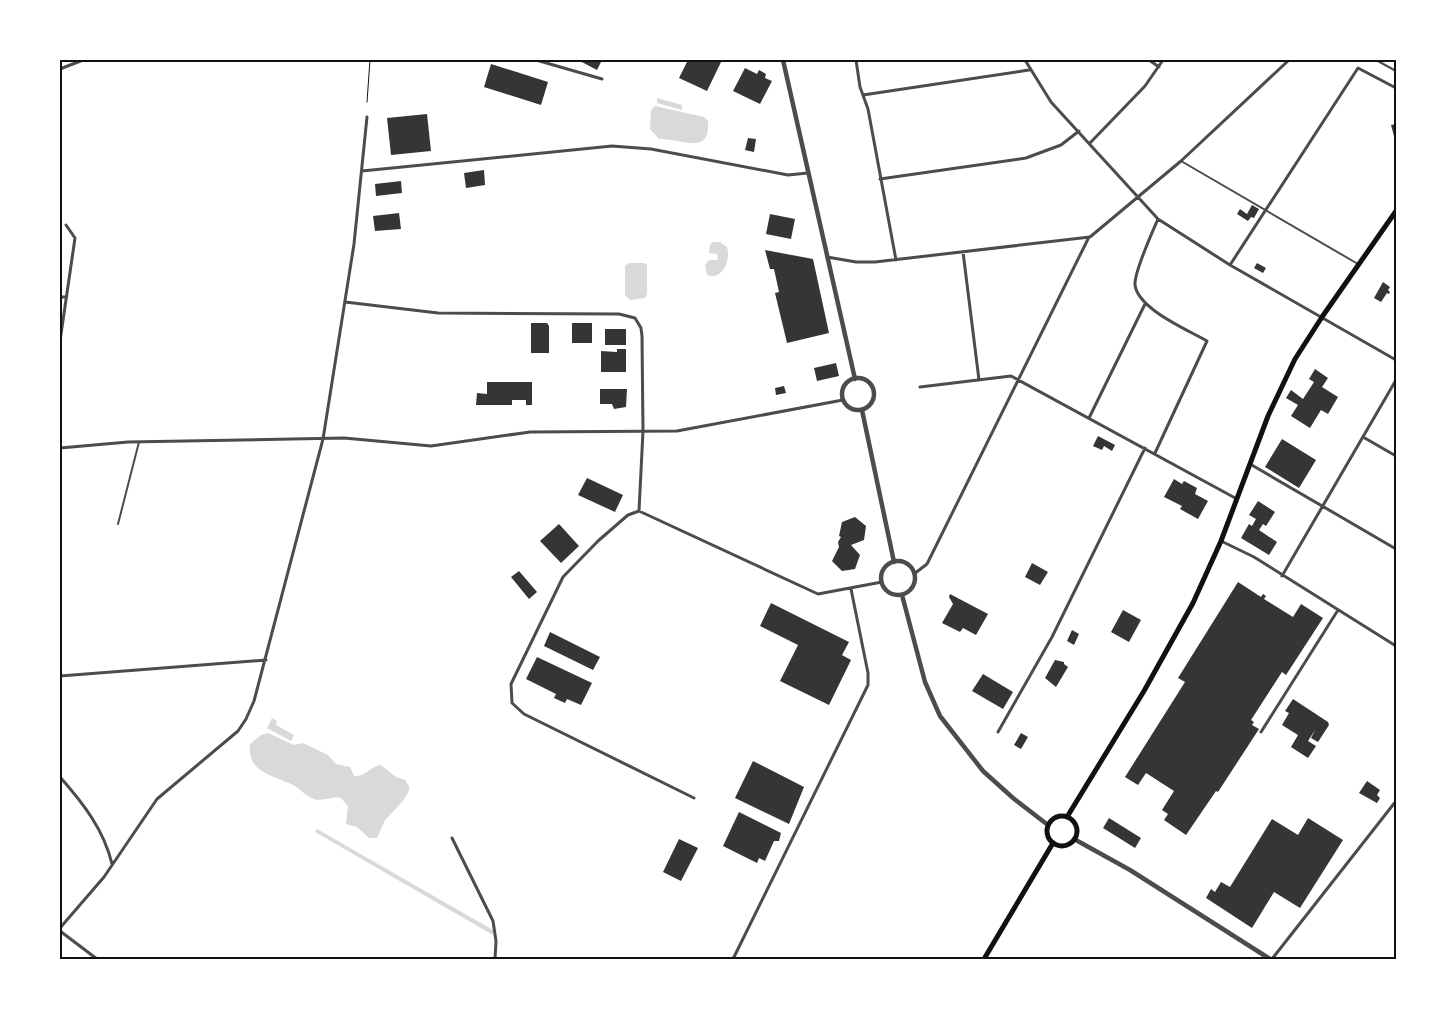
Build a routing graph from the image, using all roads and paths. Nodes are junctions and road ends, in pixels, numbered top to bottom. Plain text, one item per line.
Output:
1 (83, 60) edge
2 (370, 60) edge
3 (536, 60) edge
4 (783, 60) edge
5 (856, 60) edge
6 (1025, 60) edge
7 (1149, 60) edge
8 (1163, 60) edge
9 (1289, 60) edge
10 (1376, 60) edge
11 (1159, 66) junction
12 (60, 69) edge
13 (1029, 70) junction
14 (1396, 71) edge
15 (602, 79) dead end
16 (1396, 88) edge
17 (863, 95) junction
18 (367, 102) dead end
19 (367, 116) dead end
20 (1079, 131) junction
21 (1090, 143) junction
22 (1182, 161) junction
23 (362, 171) junction
24 (808, 173) junction
25 (880, 178) junction
26 (1138, 197) junction
27 (1266, 209) junction
28 (1396, 211) edge
29 (1158, 219) junction
30 (66, 225) dead end
31 (1090, 237) junction
32 (963, 252) junction
33 (827, 257) junction
34 (896, 260) junction
35 (1230, 264) junction
36 (1358, 264) junction
37 (66, 296) junction
38 (60, 297) edge
39 (344, 302) junction
40 (1145, 304) junction
41 (1322, 317) junction
42 (60, 341) edge
43 (1396, 360) edge
44 (854, 379) junction
45 (979, 380) junction
46 (1019, 380) junction
47 (1396, 380) edge
48 (920, 387) dead end
49 (843, 400) junction
50 (862, 410) junction
51 (1089, 418) junction
52 (643, 432) junction
53 (1363, 437) junction
54 (323, 439) junction
55 (139, 442) junction
56 (60, 448) edge
57 (1146, 448) junction
58 (1155, 453) junction
59 (1396, 456) edge
60 (1249, 463) junction
61 (1236, 498) junction
62 (1324, 505) junction
63 (639, 512) junction
64 (118, 524) dead end
65 (1221, 541) junction
66 (1396, 549) edge
67 (894, 562) junction
68 (914, 574) junction
69 (1282, 576) junction
70 (882, 582) junction
71 (851, 589) junction
72 (902, 595) junction
73 (1338, 610) junction
74 (1396, 646) edge
75 (266, 660) junction
76 (60, 676) edge
77 (998, 732) dead end
78 (1261, 732) dead end
79 (60, 777) edge
80 (694, 798) dead end
81 (1396, 801) edge
82 (1067, 817) junction
83 (1048, 825) junction
84 (452, 838) dead end
85 (1074, 839) junction
86 (1053, 843) junction
87 (112, 865) junction
88 (60, 928) edge
89 (60, 932) edge
90 (97, 959) edge
91 (495, 959) edge
92 (733, 959) edge
93 (984, 959) edge
94 (1271, 959) edge

1 - 12 street
2 - 18 path
3 - 15 street
4 - 24 street
5 - 17 street
6 - 13 street
7 - 11 street
8 - 11 street
9 - 22 street
10 - 14 lane
11 - 21 street
13 - 17 street
13 - 20 street
16 - 27 street
17 - 25 street
19 - 23 street
20 - 21 street
20 - 25 street
21 - 26 street
22 - 26 street
22 - 27 lane
23 - 24 street
23 - 39 street
24 - 33 street
25 - 34 street
26 - 29 street
26 - 31 street
27 - 35 street
27 - 36 lane
28 - 36 main road
29 - 35 street
29 - 40 street
30 - 37 street
31 - 32 street
31 - 46 street
32 - 34 street
32 - 45 street
33 - 34 street
33 - 44 street
35 - 41 street
36 - 41 main road
37 - 38 street
37 - 42 street
39 - 52 street
39 - 54 street
40 - 51 street
40 - 58 street
41 - 43 street
41 - 60 main road
44 - 49 street
44 - 50 street
45 - 46 street
45 - 48 street
46 - 51 street
46 - 68 street
47 - 53 street
49 - 50 street
49 - 52 street
50 - 67 street
51 - 57 street
52 - 54 street
52 - 63 street
53 - 59 street
53 - 62 street
54 - 55 street
54 - 75 street
55 - 56 street
55 - 64 lane
57 - 58 street
57 - 77 street
58 - 61 street
60 - 61 main road
60 - 62 street
61 - 65 main road
62 - 66 street
62 - 69 street
63 - 71 street
63 - 80 street
65 - 69 street
65 - 82 main road
67 - 68 street
67 - 70 street
68 - 72 street
69 - 73 street
70 - 71 street
70 - 72 street
71 - 92 street
72 - 83 street
73 - 74 street
73 - 78 street
75 - 76 street
75 - 87 street
79 - 87 street
81 - 94 street
82 - 83 main road
82 - 85 main road
83 - 86 main road
84 - 91 street
85 - 86 main road
85 - 94 street
86 - 93 main road
87 - 88 street
89 - 90 street

